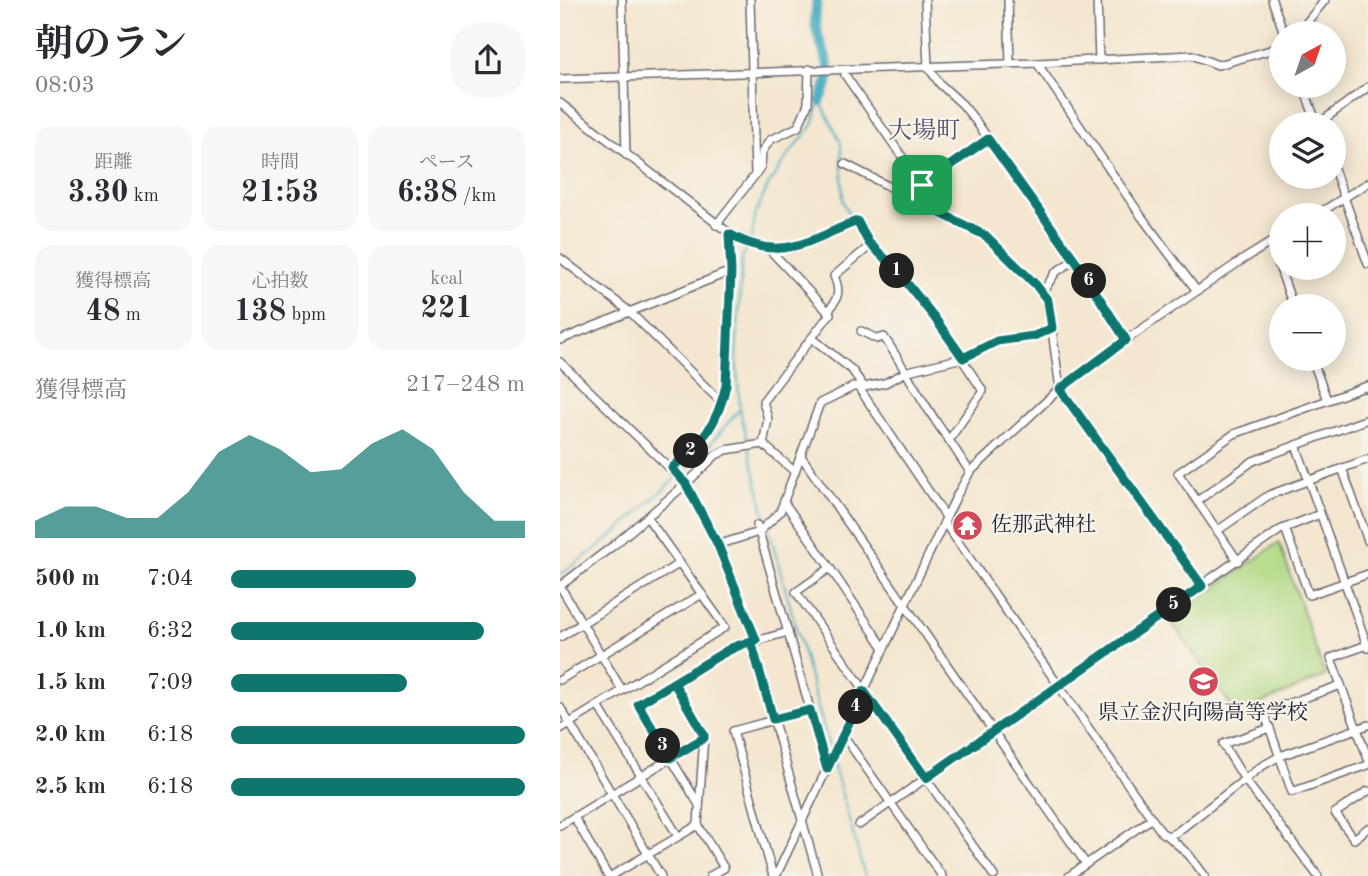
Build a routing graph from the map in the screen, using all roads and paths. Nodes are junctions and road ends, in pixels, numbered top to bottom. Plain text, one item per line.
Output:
1 (622, 0) edge
2 (750, 0) edge
3 (925, 0) edge
4 (1008, 0) edge
5 (1097, 0) edge
6 (1272, 0) edge
7 (1325, 0) edge
8 (1280, 21) edge
9 (1308, 21) edge
10 (1269, 50) edge
11 (1098, 60) junction
12 (1010, 63) junction
13 (1037, 63) junction
14 (928, 67) junction
15 (811, 69) junction
16 (752, 71) junction
17 (843, 72) junction
18 (624, 76) junction
19 (560, 79) edge
20 (1368, 86) edge
21 (560, 103) edge
22 (1334, 112) edge
23 (988, 139) junction
24 (626, 155) junction
25 (845, 164) dead end
26 (755, 175) junction
27 (1368, 183) edge
28 (922, 185) junction
29 (1341, 189) edge
30 (907, 196) junction
31 (1344, 198) junction
32 (1336, 203) edge
33 (716, 225) junction
34 (732, 236) junction
35 (1269, 244) edge
36 (869, 246) junction
37 (767, 248) junction
38 (560, 258) edge
39 (1074, 260) junction
40 (1368, 264) edge
41 (731, 271) junction
42 (1197, 291) junction
43 (1042, 293) junction
44 (629, 312) junction
45 (828, 312) junction
46 (1052, 328) junction
47 (861, 331) dead end
48 (812, 338) junction
49 (560, 340) edge
50 (1126, 340) junction
51 (963, 358) junction
52 (560, 362) edge
53 (908, 371) junction
54 (1316, 371) edge
55 (862, 387) junction
56 (1060, 389) junction
57 (1368, 389) edge
58 (1327, 401) junction
59 (722, 402) junction
60 (1368, 419) edge
61 (949, 440) junction
62 (762, 444) junction
63 (1296, 446) junction
64 (801, 456) junction
65 (1368, 459) edge
66 (1342, 468) junction
67 (673, 469) junction
68 (795, 472) junction
69 (970, 472) junction
70 (1308, 480) junction
71 (685, 483) junction
72 (1196, 501) junction
73 (785, 502) junction
74 (1320, 514) junction
75 (647, 517) junction
76 (945, 519) junction
77 (1285, 528) junction
78 (759, 529) junction
79 (1217, 531) junction
80 (1368, 541) edge
81 (718, 545) junction
82 (1238, 561) junction
83 (680, 564) junction
84 (830, 568) junction
85 (1368, 574) edge
86 (1345, 582) junction
87 (560, 586) edge
88 (1202, 586) junction
89 (702, 594) junction
90 (905, 604) junction
91 (582, 623) junction
92 (788, 632) junction
93 (560, 637) edge
94 (754, 641) junction
95 (1367, 646) edge
96 (884, 648) junction
97 (601, 655) junction
98 (560, 680) edge
99 (674, 683) junction
100 (1341, 685) junction
101 (1059, 686) junction
102 (622, 690) junction
103 (864, 691) junction
104 (598, 706) junction
105 (560, 707) edge
106 (810, 710) junction
107 (773, 719) junction
108 (570, 723) junction
109 (1368, 725) edge
110 (1270, 728) junction
111 (1357, 728) junction
112 (560, 729) edge
113 (994, 731) junction
114 (843, 735) junction
115 (704, 738) junction
116 (1280, 756) junction
117 (670, 758) junction
118 (1368, 759) edge
119 (1368, 765) edge
120 (827, 768) junction
121 (641, 776) junction
122 (926, 778) junction
123 (1245, 779) junction
124 (1368, 791) edge
125 (611, 794) junction
126 (891, 803) junction
127 (699, 805) junction
128 (574, 817) junction
129 (1151, 819) junction
130 (802, 822) junction
131 (560, 825) edge
132 (698, 825) junction
133 (859, 825) dead end
134 (1368, 828) edge
135 (678, 836) junction
136 (1168, 836) junction
137 (648, 854) junction
138 (1086, 864) junction
139 (610, 876) edge
140 (661, 876) edge
141 (710, 876) edge
142 (775, 876) edge
143 (818, 876) edge
144 (942, 876) edge
145 (994, 876) edge
146 (1069, 876) edge
147 (1204, 876) edge
148 (1318, 876) edge

1 - 18 street
2 - 16 street
3 - 14 street
4 - 12 street
5 - 11 street
6 - 8 street
7 - 9 street
10 - 11 street
11 - 13 street
12 - 13 street
12 - 14 street
13 - 42 street
14 - 17 street
14 - 23 street
15 - 16 street
15 - 17 street
15 - 26 street
16 - 18 street
16 - 26 street
17 - 28 street
18 - 19 street
18 - 24 street
20 - 22 street
21 - 24 street
23 - 28 street
23 - 39 street
24 - 33 street
25 - 30 street
26 - 33 street
27 - 31 street
28 - 30 street
29 - 31 street
30 - 43 street
31 - 32 street
31 - 40 street
33 - 34 street
34 - 37 street
34 - 41 street
35 - 42 street
36 - 37 street
36 - 45 street
36 - 51 street
37 - 45 street
38 - 44 street
39 - 43 street
39 - 50 street
41 - 44 street
41 - 59 street
42 - 50 street
43 - 46 street
44 - 49 street
44 - 59 street
45 - 48 street
46 - 51 street
46 - 56 street
47 - 53 street
48 - 55 street
48 - 62 street
50 - 56 street
51 - 53 street
51 - 61 street
52 - 67 street
53 - 55 street
53 - 61 street
54 - 58 street
55 - 64 street
55 - 76 street
56 - 69 street
56 - 88 street
57 - 58 street
58 - 72 street
59 - 67 street
60 - 63 street
61 - 69 street
62 - 68 street
62 - 71 street
63 - 70 street
63 - 72 street
64 - 68 street
64 - 90 street
65 - 66 street
66 - 70 street
66 - 80 street
67 - 71 street
68 - 73 street
69 - 76 street
70 - 74 street
70 - 79 street
71 - 75 street
71 - 81 street
72 - 79 street
73 - 78 street
73 - 84 street
74 - 77 street
74 - 86 street
75 - 83 street
75 - 87 street
76 - 90 street
76 - 101 street
77 - 82 street
77 - 86 street
78 - 81 street
78 - 92 street
79 - 82 street
81 - 94 street
82 - 88 street
83 - 89 street
83 - 91 street
84 - 96 street
84 - 103 street
85 - 86 street
86 - 95 street
87 - 91 street
88 - 101 street
89 - 97 street
89 - 102 street
90 - 96 street
90 - 113 street
91 - 93 street
91 - 97 street
92 - 94 street
92 - 106 street
94 - 99 street
94 - 107 street
95 - 100 street
96 - 103 street
97 - 98 street
97 - 102 street
99 - 115 street
99 - 117 street
100 - 110 street
100 - 111 street
101 - 113 street
101 - 129 street
102 - 104 street
103 - 114 street
103 - 122 street
104 - 108 street
104 - 121 street
105 - 108 street
106 - 107 street
106 - 120 street
107 - 130 street
107 - 142 street
108 - 112 street
108 - 125 street
109 - 111 street
110 - 116 street
110 - 123 street
111 - 116 street
111 - 118 street
113 - 122 street
113 - 138 street
114 - 120 street
114 - 126 street
115 - 117 street
115 - 127 street
116 - 119 street
116 - 123 street
117 - 121 street
117 - 127 street
120 - 130 street
121 - 125 street
121 - 135 street
122 - 126 street
122 - 145 street
123 - 136 street
123 - 148 street
124 - 134 street
125 - 128 street
125 - 137 street
126 - 133 street
126 - 144 street
127 - 132 street
128 - 131 street
128 - 139 street
129 - 136 street
129 - 138 street
130 - 142 street
130 - 143 street
132 - 135 street
132 - 141 street
135 - 137 street
136 - 147 street
137 - 139 street
137 - 140 street
138 - 146 street

